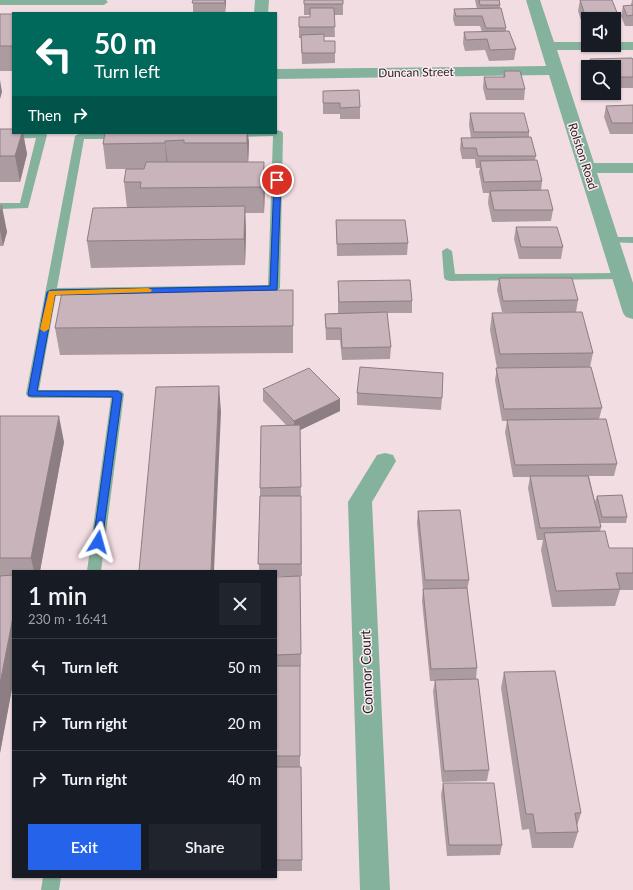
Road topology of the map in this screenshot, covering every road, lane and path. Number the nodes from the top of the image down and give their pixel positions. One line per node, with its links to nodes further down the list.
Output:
1 (262, 0): 6 (street)
2 (533, 0): 7 (street, Rolston Road)
3 (104, 1): 4 (lane); 5 (lane)
4 (0, 2)
5 (102, 12)
6 (261, 12)
7 (548, 46): 8 (street); 9 (street, Rolston Road)
8 (633, 46)
9 (556, 70): 10 (street, Duncan Street); 14 (street, Rolston Road)
10 (277, 74)
11 (277, 133): 21 (lane)
12 (135, 135): 21 (lane)
13 (0, 136): 16 (lane)
14 (587, 168): 15 (street); 17 (street, Rolston Road)
15 (633, 168)
16 (0, 206)
17 (610, 240): 18 (lane); 20 (street, Rolston Road)
18 (633, 240)
19 (447, 251): 20 (lane)
20 (621, 276): 22 (street, Rolston Road)
21 (51, 292): 24 (lane)
22 (633, 313)
23 (385, 461): 27 (street, Connor Court)
24 (94, 570)
25 (52, 878): 26 (lane)
26 (50, 890)
27 (375, 890)

